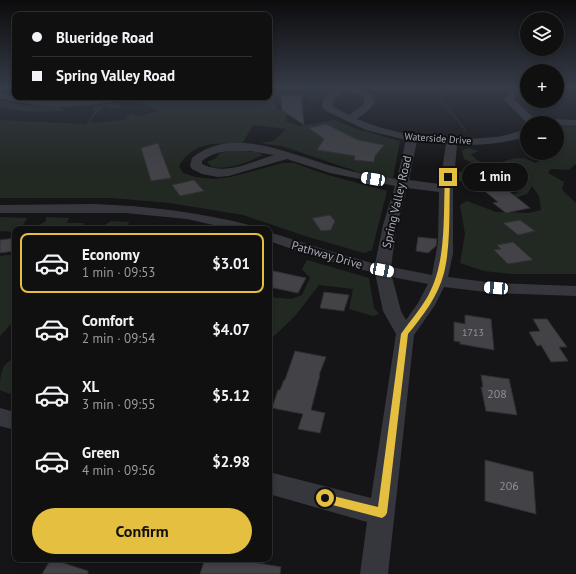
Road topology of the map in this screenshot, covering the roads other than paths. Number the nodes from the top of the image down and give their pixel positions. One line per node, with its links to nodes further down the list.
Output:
1 (339, 114): 3 (street, Waterside Drive)
2 (356, 114): 3 (street)
3 (351, 119): 7 (street, Waterside Drive)
4 (564, 123): 5 (street)
5 (576, 123)
6 (520, 135): 8 (street, Waterside Drive)
7 (412, 138): 8 (street, Waterside Drive); 10 (street, Spring Valley Road)
8 (452, 141): 11 (street)
9 (286, 156): 9 (street); 10 (street)
10 (402, 183): 11 (street); 15 (street, Spring Valley Road)
11 (446, 189): 16 (street)
12 (0, 209): 13 (street)
13 (239, 226)
14 (272, 237): 15 (street, Pathway Drive)
15 (382, 270): 16 (street, Pathway Drive); 18 (street, Spring Valley Road)
16 (438, 280): 17 (street, Pathway Drive); 18 (street)
17 (576, 291)
18 (405, 334): 22 (street)
19 (0, 417): 20 (street)
20 (12, 420)
21 (272, 484): 22 (street)
22 (382, 513): 23 (street)
23 (374, 574)

